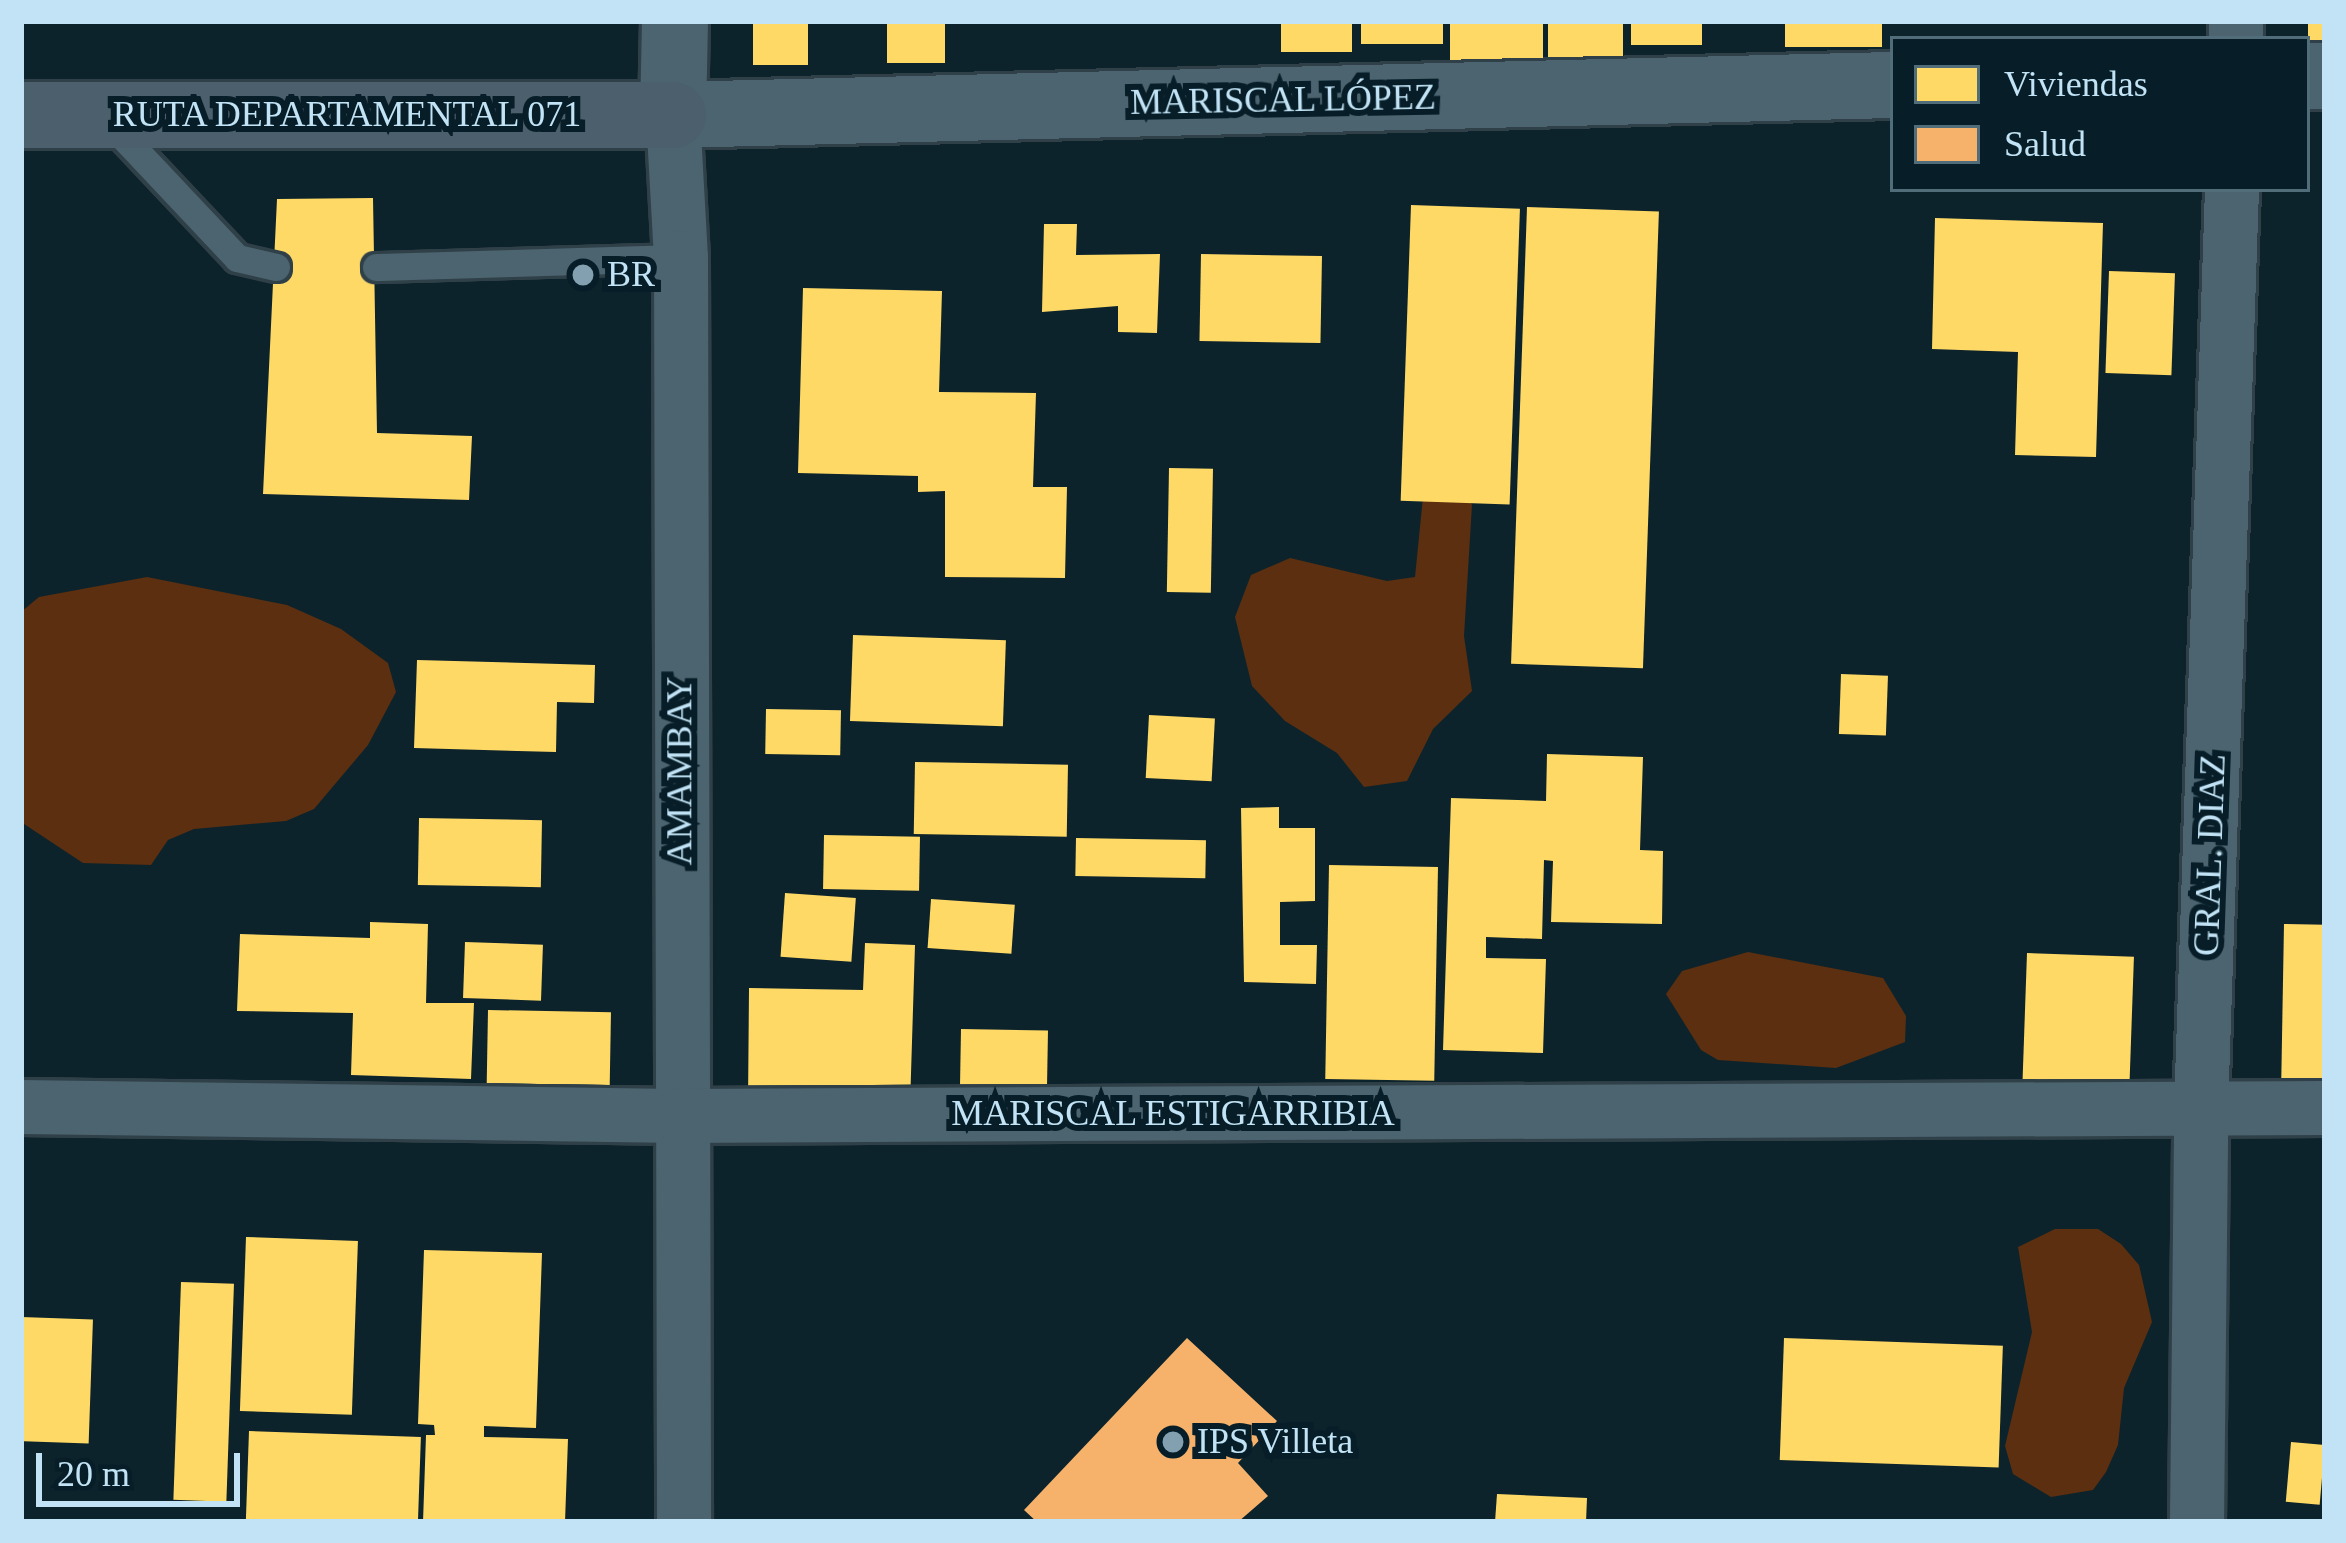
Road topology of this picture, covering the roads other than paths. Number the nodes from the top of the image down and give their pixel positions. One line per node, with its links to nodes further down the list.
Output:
1 (674, 21): 5 (main road, AMAMBAY)
2 (1890, 85): 5 (main road, MARISCAL LÓPEZ)
3 (21, 115): 4 (main road, RUTA DEPARTAMENTAL 071)
4 (103, 115): 5 (main road, RUTA DEPARTAMENTAL 071); 8 (lane)
5 (673, 115): 7 (street, AMAMBAY)
6 (2232, 192): 12 (street, GRAL. DIAZ)
7 (681, 258): 9 (lane); 13 (street, AMAMBAY)
8 (276, 267)
9 (376, 267)
10 (21, 1107): 13 (street, MARISCAL ESTIGARRIBIA)
11 (2325, 1108): 12 (street, MARISCAL ESTIGARRIBIA)
12 (2201, 1109): 13 (street, MARISCAL ESTIGARRIBIA); 15 (street, GRAL. DIAZ)
13 (679, 1116): 14 (street, AMAMBAY)
14 (684, 1522)
15 (2197, 1522)

